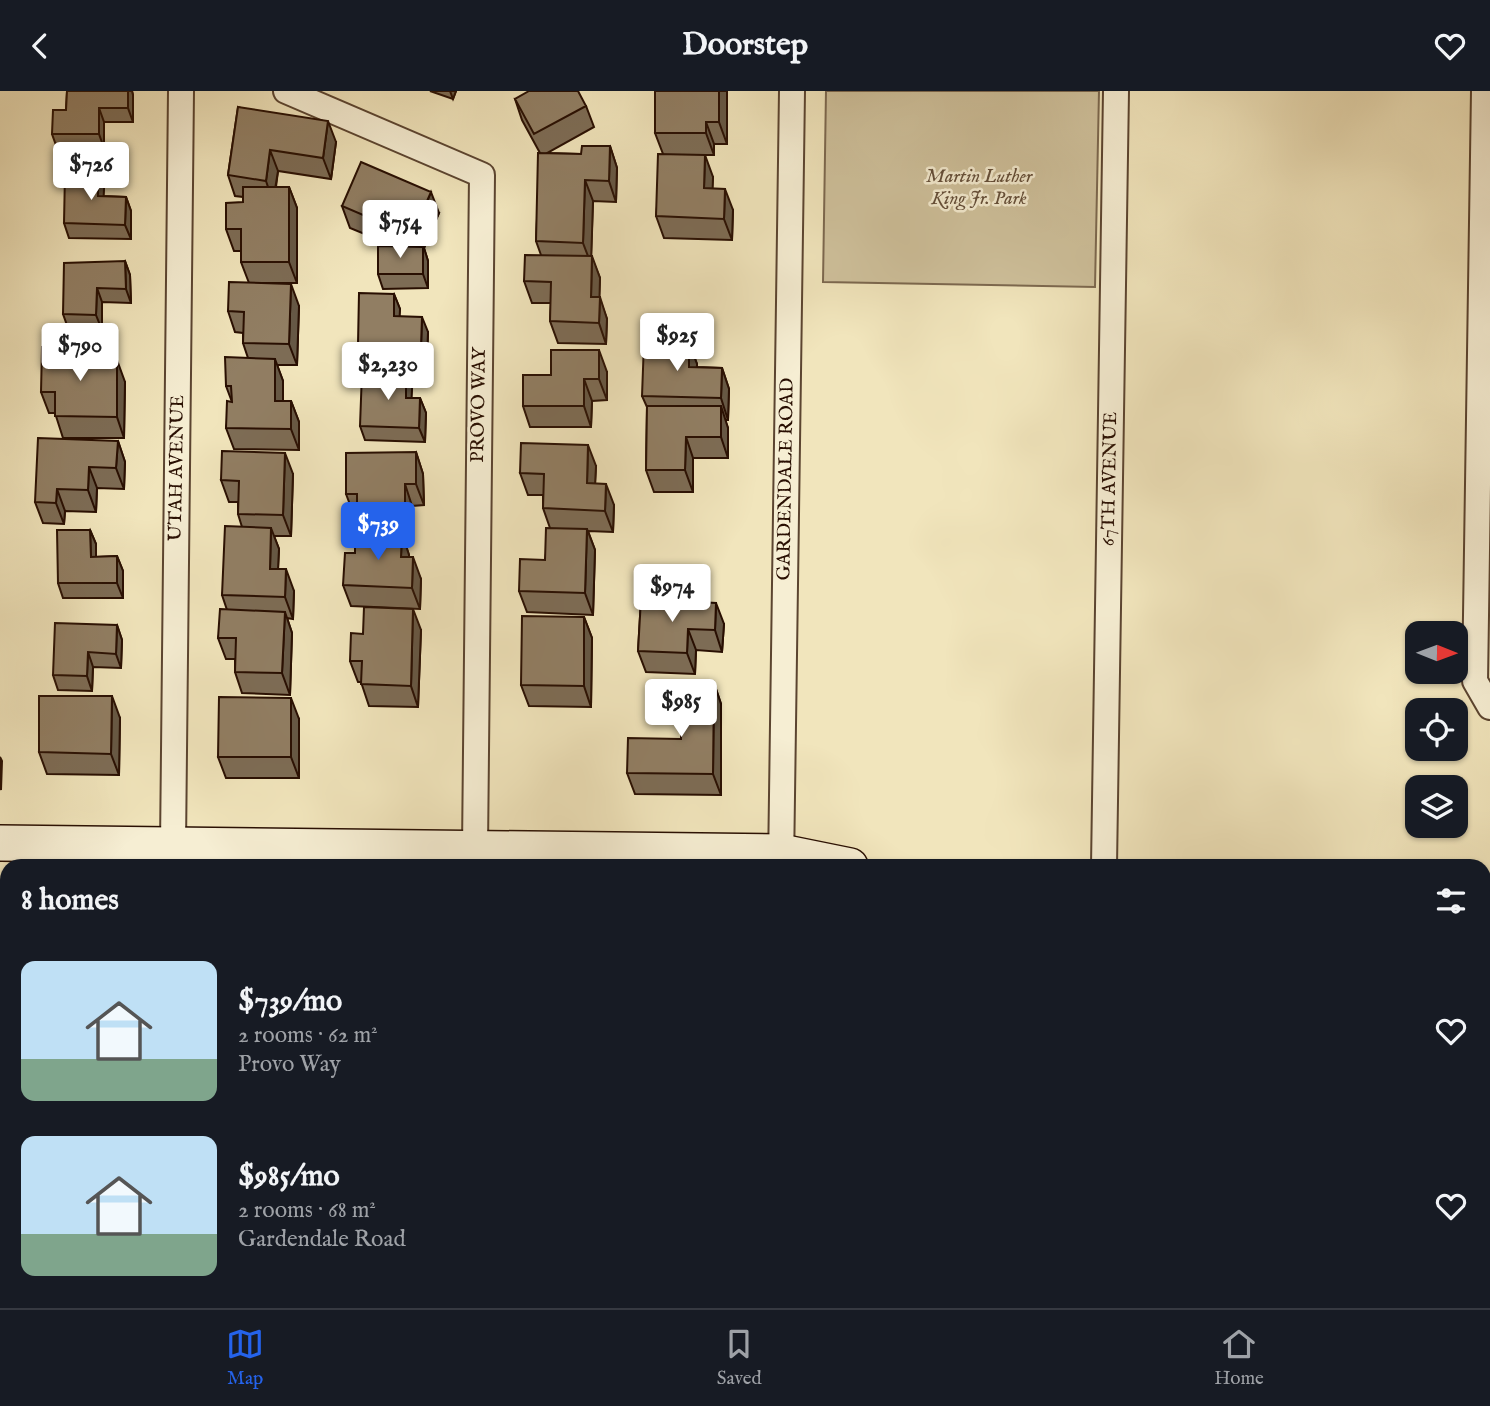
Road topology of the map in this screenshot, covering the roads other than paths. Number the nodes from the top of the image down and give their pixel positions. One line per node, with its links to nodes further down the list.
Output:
1 (181, 91): 8 (street, UTAH AVENUE)
2 (286, 91): 9 (street, PROVO WAY)
3 (792, 91): 10 (street, GARDENDALE ROAD)
4 (1116, 91): 11 (street, 67TH AVENUE)
5 (1484, 91): 6 (street)
6 (1490, 707)
7 (0, 843): 8 (street)
8 (173, 845): 9 (street)
9 (475, 848): 10 (street)
10 (781, 859)
11 (1104, 859)

